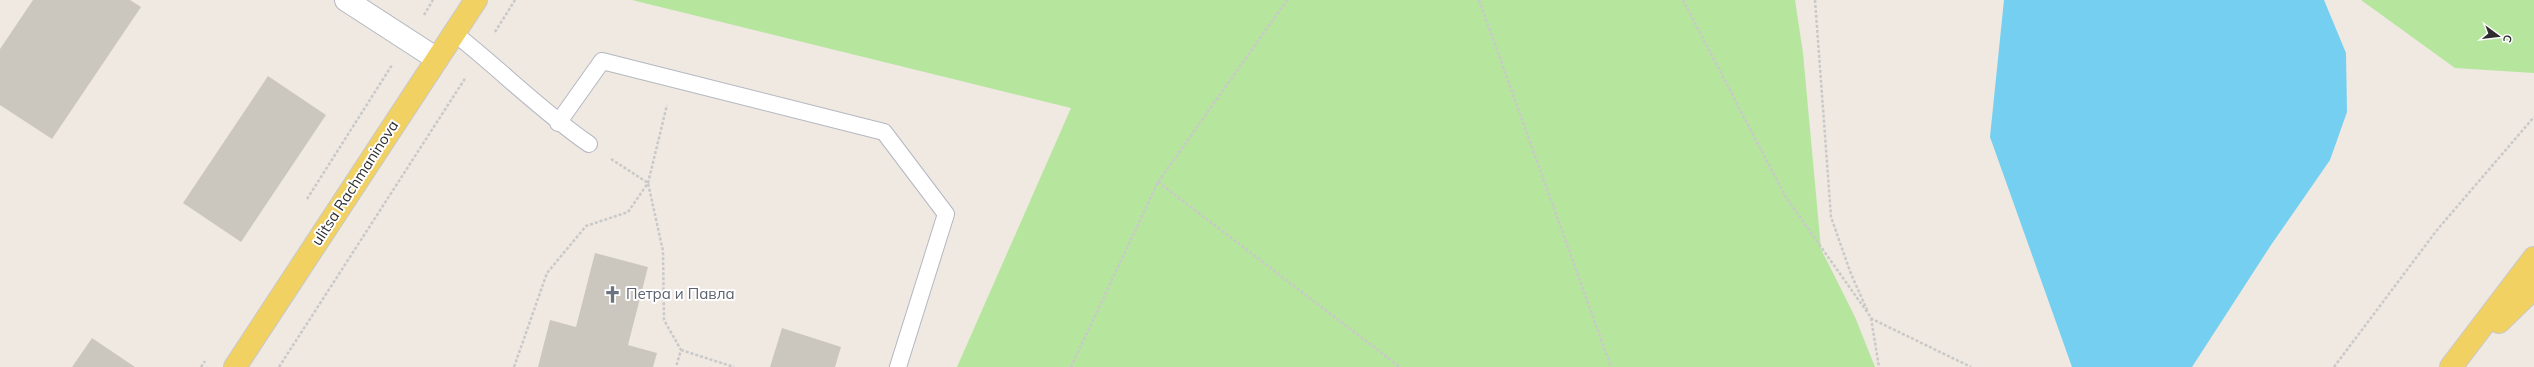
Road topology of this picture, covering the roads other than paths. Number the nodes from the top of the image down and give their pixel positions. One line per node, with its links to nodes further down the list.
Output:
1 (346, 0): 4 (street)
2 (476, 0): 3 (main road, ulitsa Rachmaninova)
3 (454, 33): 4 (main road, ulitsa Rachmaninova); 5 (lane)
4 (437, 59): 9 (main road, ulitsa Rachmaninova)
5 (558, 123): 6 (lane); 10 (lane)
6 (589, 144)
7 (2534, 258): 11 (main road)
8 (2534, 288): 11 (main road)
9 (235, 367)
10 (898, 367)
11 (2451, 367)

